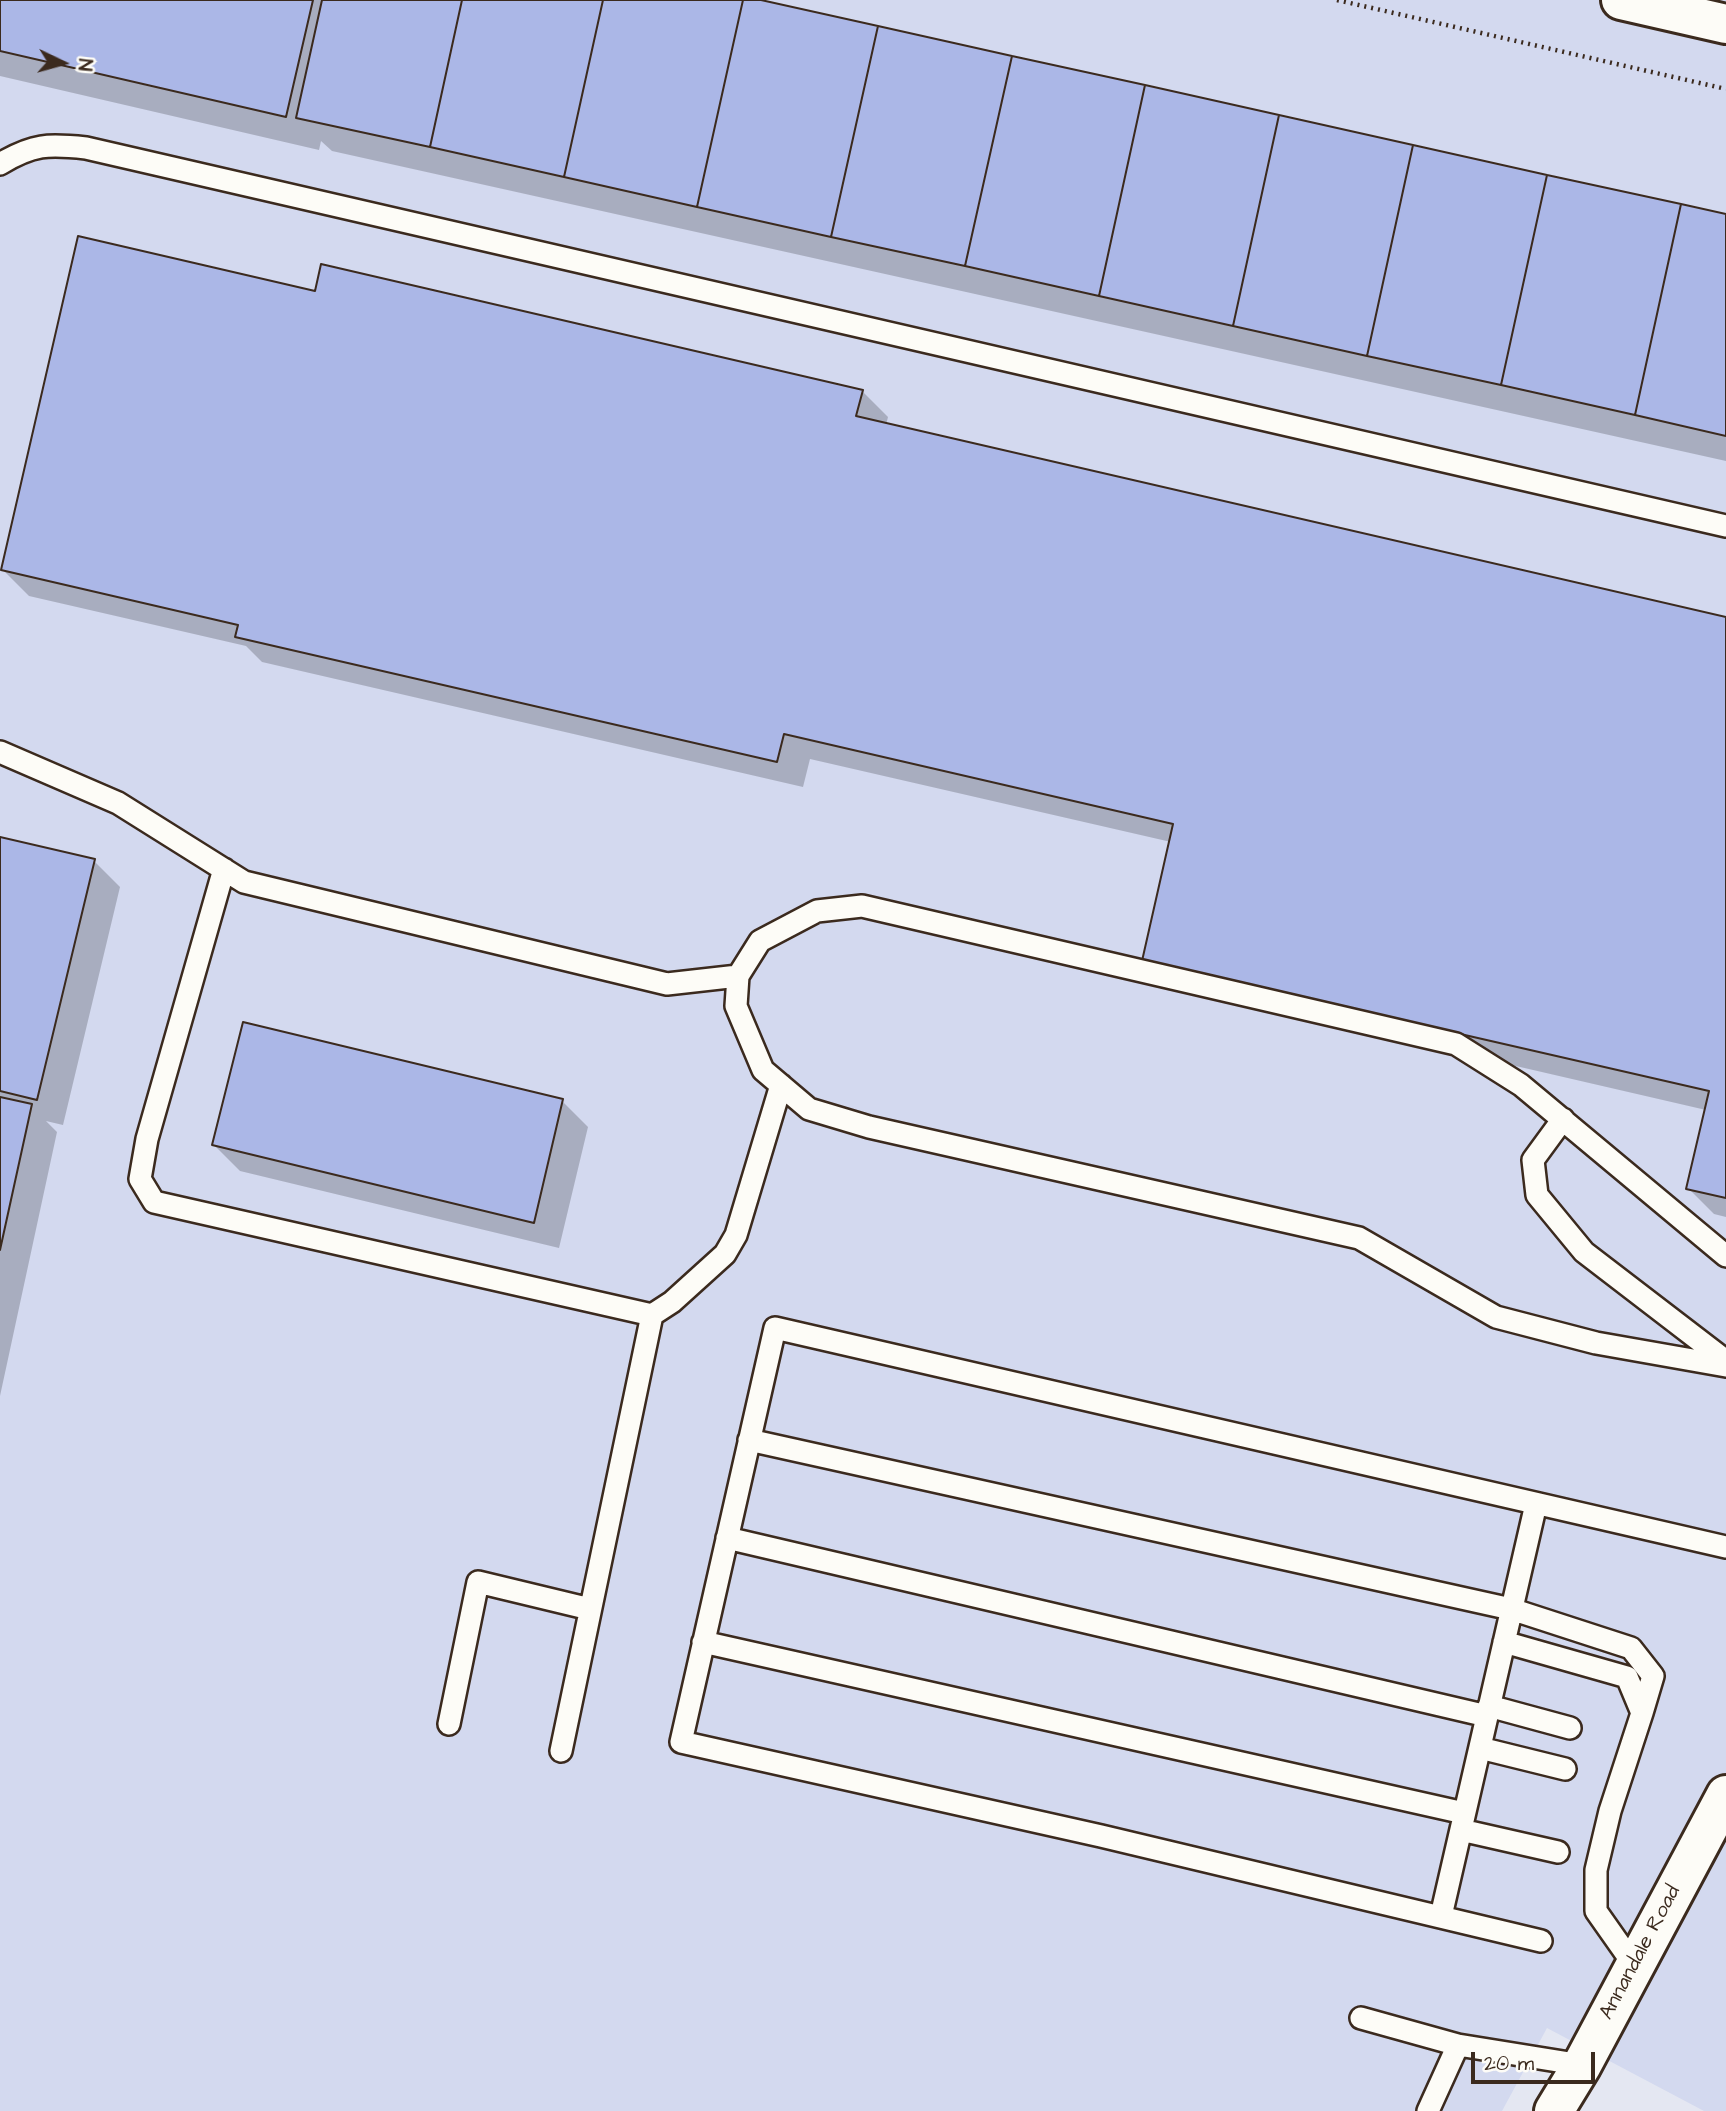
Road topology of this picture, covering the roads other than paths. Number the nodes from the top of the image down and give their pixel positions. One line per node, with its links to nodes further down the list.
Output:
1 (1621, 0): 2 (street)
2 (1726, 24)
3 (0, 164): 4 (lane)
4 (1726, 526)
5 (0, 752): 6 (lane)
6 (224, 869): 7 (lane); 11 (lane)
7 (738, 976): 8 (lane); 9 (lane)
8 (781, 1085): 11 (lane); 13 (lane)
9 (1563, 1119): 10 (lane); 12 (lane)
10 (1726, 1255)
11 (652, 1315): 18 (lane)
12 (1726, 1361)
13 (1726, 1366)
14 (750, 1440): 15 (lane); 16 (lane); 19 (lane)
15 (1536, 1504): 17 (lane); 19 (lane)
16 (727, 1538): 20 (lane); 22 (lane)
17 (1726, 1547)
18 (590, 1609): 24 (lane); 27 (lane)
19 (1511, 1609): 21 (lane); 23 (lane)
20 (703, 1642): 30 (lane); 32 (lane)
21 (1504, 1642): 22 (lane); 23 (lane)
22 (1488, 1711): 25 (lane); 26 (lane)
23 (1642, 1713): 34 (lane)
24 (449, 1724)
25 (1570, 1728)
26 (1480, 1748): 28 (lane); 30 (lane)
27 (561, 1751)
28 (1565, 1769)
29 (1726, 1795): 34 (street, Annandale Road)
30 (1462, 1822): 31 (lane); 32 (lane)
31 (1558, 1852)
32 (1441, 1916): 33 (lane)
33 (1541, 1941)
34 (1633, 1965): 37 (street, Annandale Road)
35 (1361, 2018): 36 (lane)
36 (1458, 2045): 37 (lane); 38 (lane)
37 (1582, 2065): 39 (street, Annandale Road)
38 (1428, 2111)
39 (1554, 2111)

